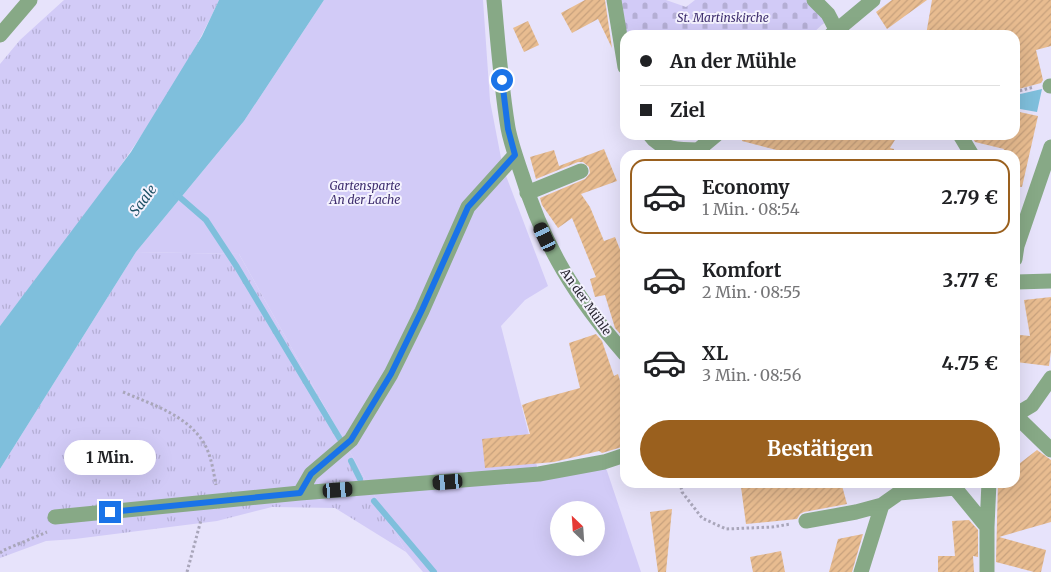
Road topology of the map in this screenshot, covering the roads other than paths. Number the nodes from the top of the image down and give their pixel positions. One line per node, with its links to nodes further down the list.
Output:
1 (30, 0): 8 (street)
2 (494, 0): 15 (street, An der Mühle)
3 (614, 0): 9 (street)
4 (814, 0): 6 (street)
5 (874, 0): 7 (street)
6 (834, 30)
7 (840, 30)
8 (0, 35)
9 (620, 37)
10 (653, 140): 13 (street)
11 (710, 140): 14 (street)
12 (1051, 146): 18 (street)
13 (674, 150)
14 (697, 150)
15 (515, 155): 17 (street, An der Mühle); 30 (street)
16 (581, 171): 17 (street)
17 (527, 193): 21 (street, An der Mühle)
18 (1020, 238)
19 (1051, 281): 20 (street)
20 (1020, 282)
21 (620, 348)
22 (1051, 378): 23 (street)
23 (1020, 413)
24 (1020, 421): 25 (street)
25 (1051, 450)
26 (620, 457): 30 (street)
27 (935, 488): 31 (street)
28 (959, 488): 34 (street)
29 (989, 488): 34 (street)
30 (300, 493): 32 (street)
31 (882, 505): 33 (street); 35 (street)
32 (55, 517)
33 (806, 521)
34 (987, 527): 36 (street)
35 (861, 572)
36 (987, 572)

